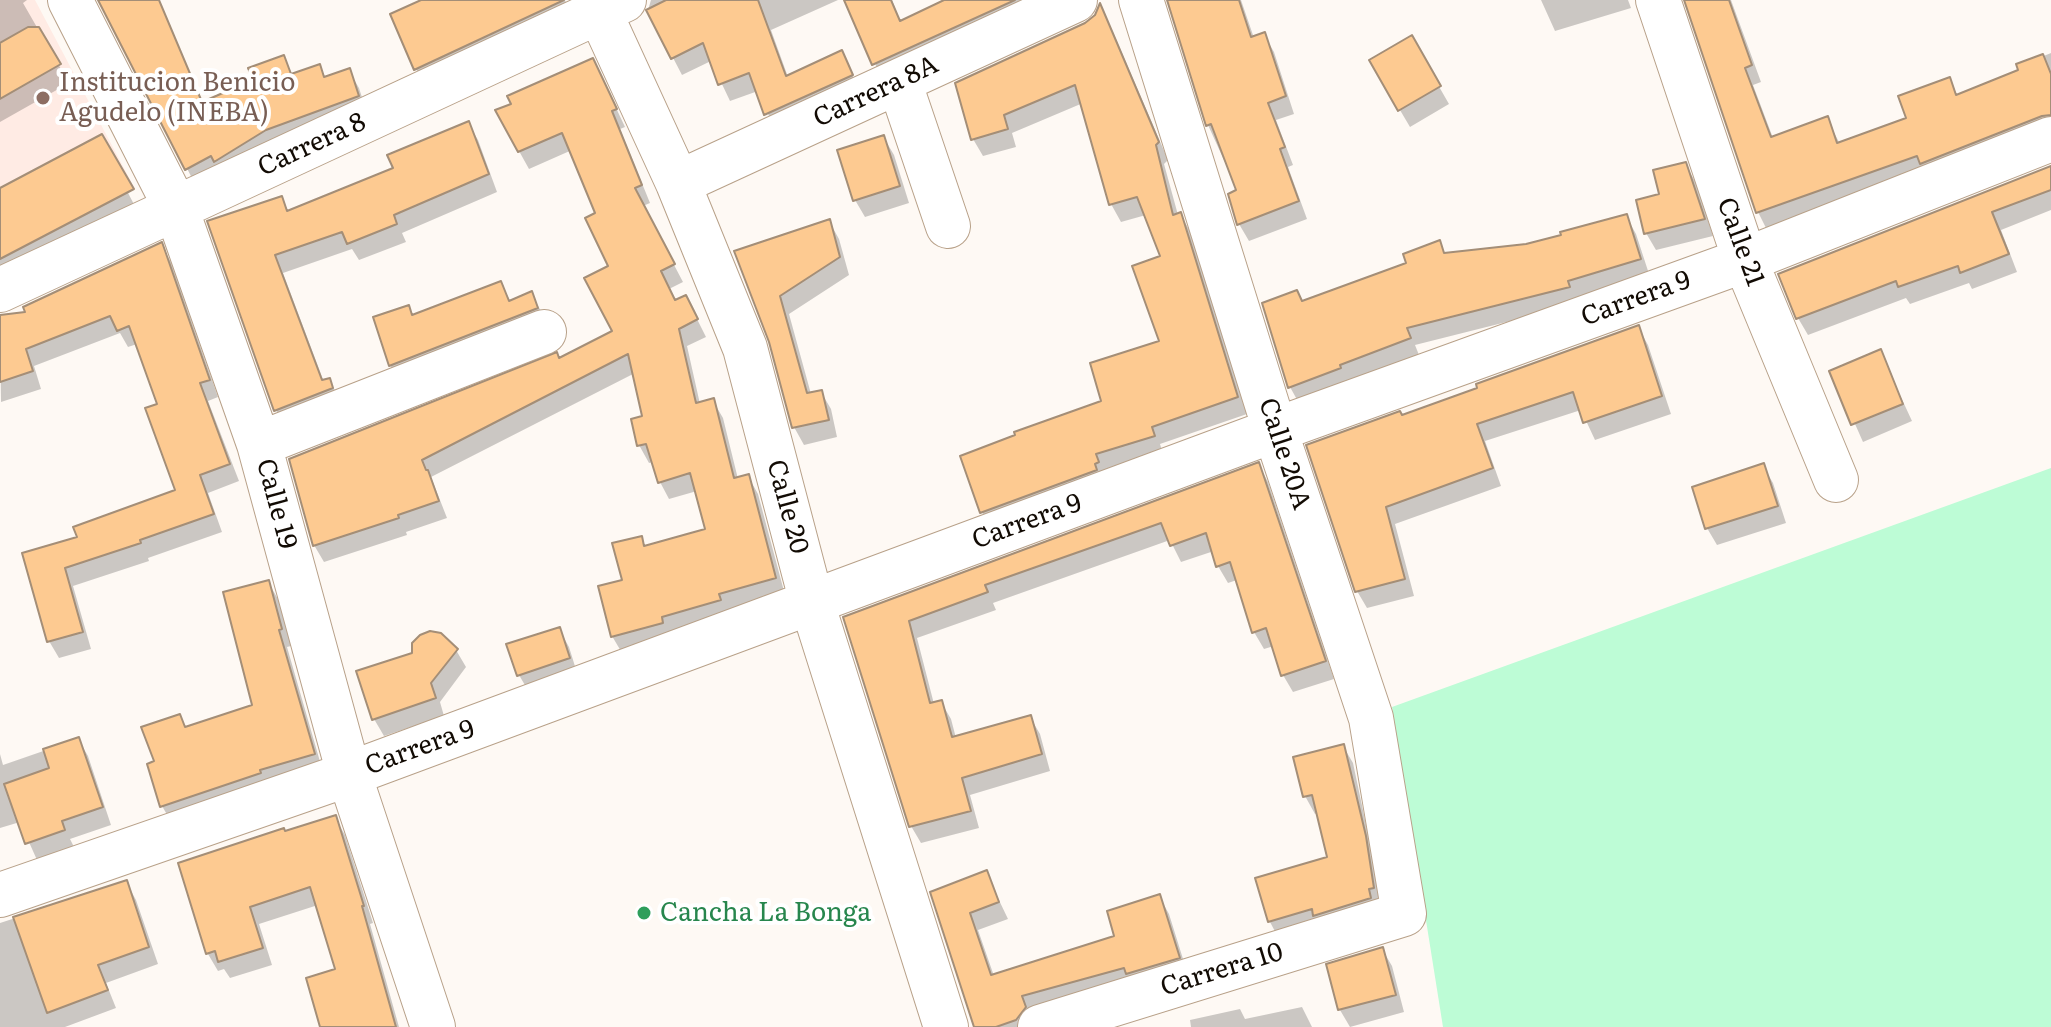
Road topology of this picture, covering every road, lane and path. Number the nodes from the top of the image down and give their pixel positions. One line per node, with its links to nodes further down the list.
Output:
1 (70, 0): 9 (street, Calle 19)
2 (1075, 0): 6 (street, Carrera 8A)
3 (1141, 0): 14 (street, Calle 20A)
4 (1658, 0): 11 (street, Calle 21)
5 (606, 4): 8 (street, Calle 20); 9 (street, Carrera 8)
6 (899, 81): 8 (street, Carrera 8A); 10 (street)
7 (2051, 139): 11 (street, Carrera 9)
8 (678, 183): 17 (street, Calle 20)
9 (176, 208): 12 (street, Carrera 8); 15 (street, Calle 19)
10 (948, 226)
11 (1745, 260): 14 (street, Carrera 9); 16 (street, Calle 21)
12 (0, 290)
13 (544, 332): 15 (street)
14 (1275, 430): 17 (street, Carrera 9); 20 (street, Calle 20A)
15 (259, 444): 18 (street, Calle 19)
16 (1836, 480)
17 (812, 603): 18 (street, Carrera 9); 22 (street, Calle 20)
18 (349, 774): 19 (street, Carrera 9); 21 (street, Calle 19)
19 (0, 895)
20 (1404, 914): 23 (street, Carrera 10)
21 (433, 1027)
22 (946, 1027)
23 (1040, 1027)

